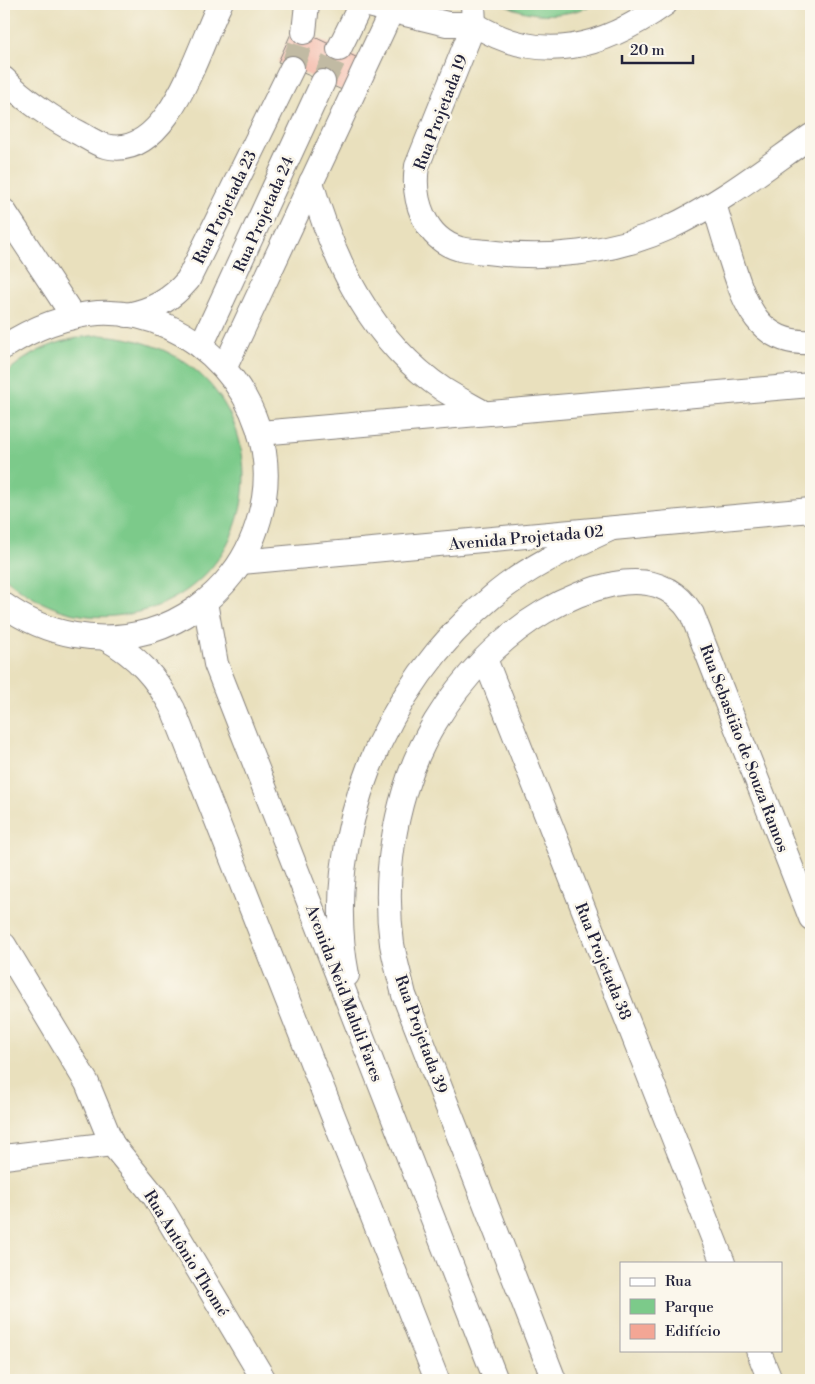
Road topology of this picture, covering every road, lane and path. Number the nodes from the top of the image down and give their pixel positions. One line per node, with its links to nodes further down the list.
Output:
1 (220, 4): 11 (street)
2 (307, 4): 8 (street)
3 (361, 4): 9 (street)
4 (365, 4): 6 (street)
5 (664, 4): 7 (street)
6 (391, 12): 7 (street); 14 (street)
7 (473, 14): 15 (street, Rua Projetada 19)
8 (304, 32)
9 (339, 49)
10 (292, 68): 17 (street, Rua Projetada 23)
11 (4, 79)
12 (323, 82): 20 (street, Rua Projetada 24)
13 (811, 136): 15 (street, Rua Projetada 19)
14 (311, 182): 22 (street); 24 (street)
15 (714, 204): 19 (street)
16 (4, 211): 18 (street)
17 (127, 315): 18 (street); 20 (street)
18 (73, 316): 21 (street)
19 (811, 342)
20 (201, 346): 22 (street)
21 (4, 347)
22 (224, 368): 25 (street)
23 (811, 385): 24 (street)
24 (484, 413): 25 (street)
25 (260, 433): 28 (street)
26 (811, 510): 27 (street, Avenida Projetada 02)
27 (610, 529): 28 (street, Avenida Projetada 02); 36 (street)
28 (241, 562): 30 (street)
29 (665, 587): 33 (street, Rua Projetada 39); 34 (street, Rua Sebastião de Souza Ramos)
30 (205, 602): 32 (street); 36 (street, Avenida Neid Maluli Fares)
31 (4, 606): 32 (street)
32 (105, 638): 42 (street)
33 (485, 659): 39 (street, Rua Projetada 38); 44 (street, Rua Projetada 39)
34 (811, 918)
35 (4, 945): 37 (street, Rua Antônio Thomé)
36 (356, 1023): 43 (street, Avenida Neid Maluli Fares)
37 (112, 1144): 38 (street); 41 (street, Rua Antônio Thomé)
38 (4, 1157)
39 (724, 1262)
40 (759, 1352): 45 (street)
41 (264, 1380)
42 (436, 1380)
43 (496, 1380)
44 (554, 1380)
45 (770, 1380)

